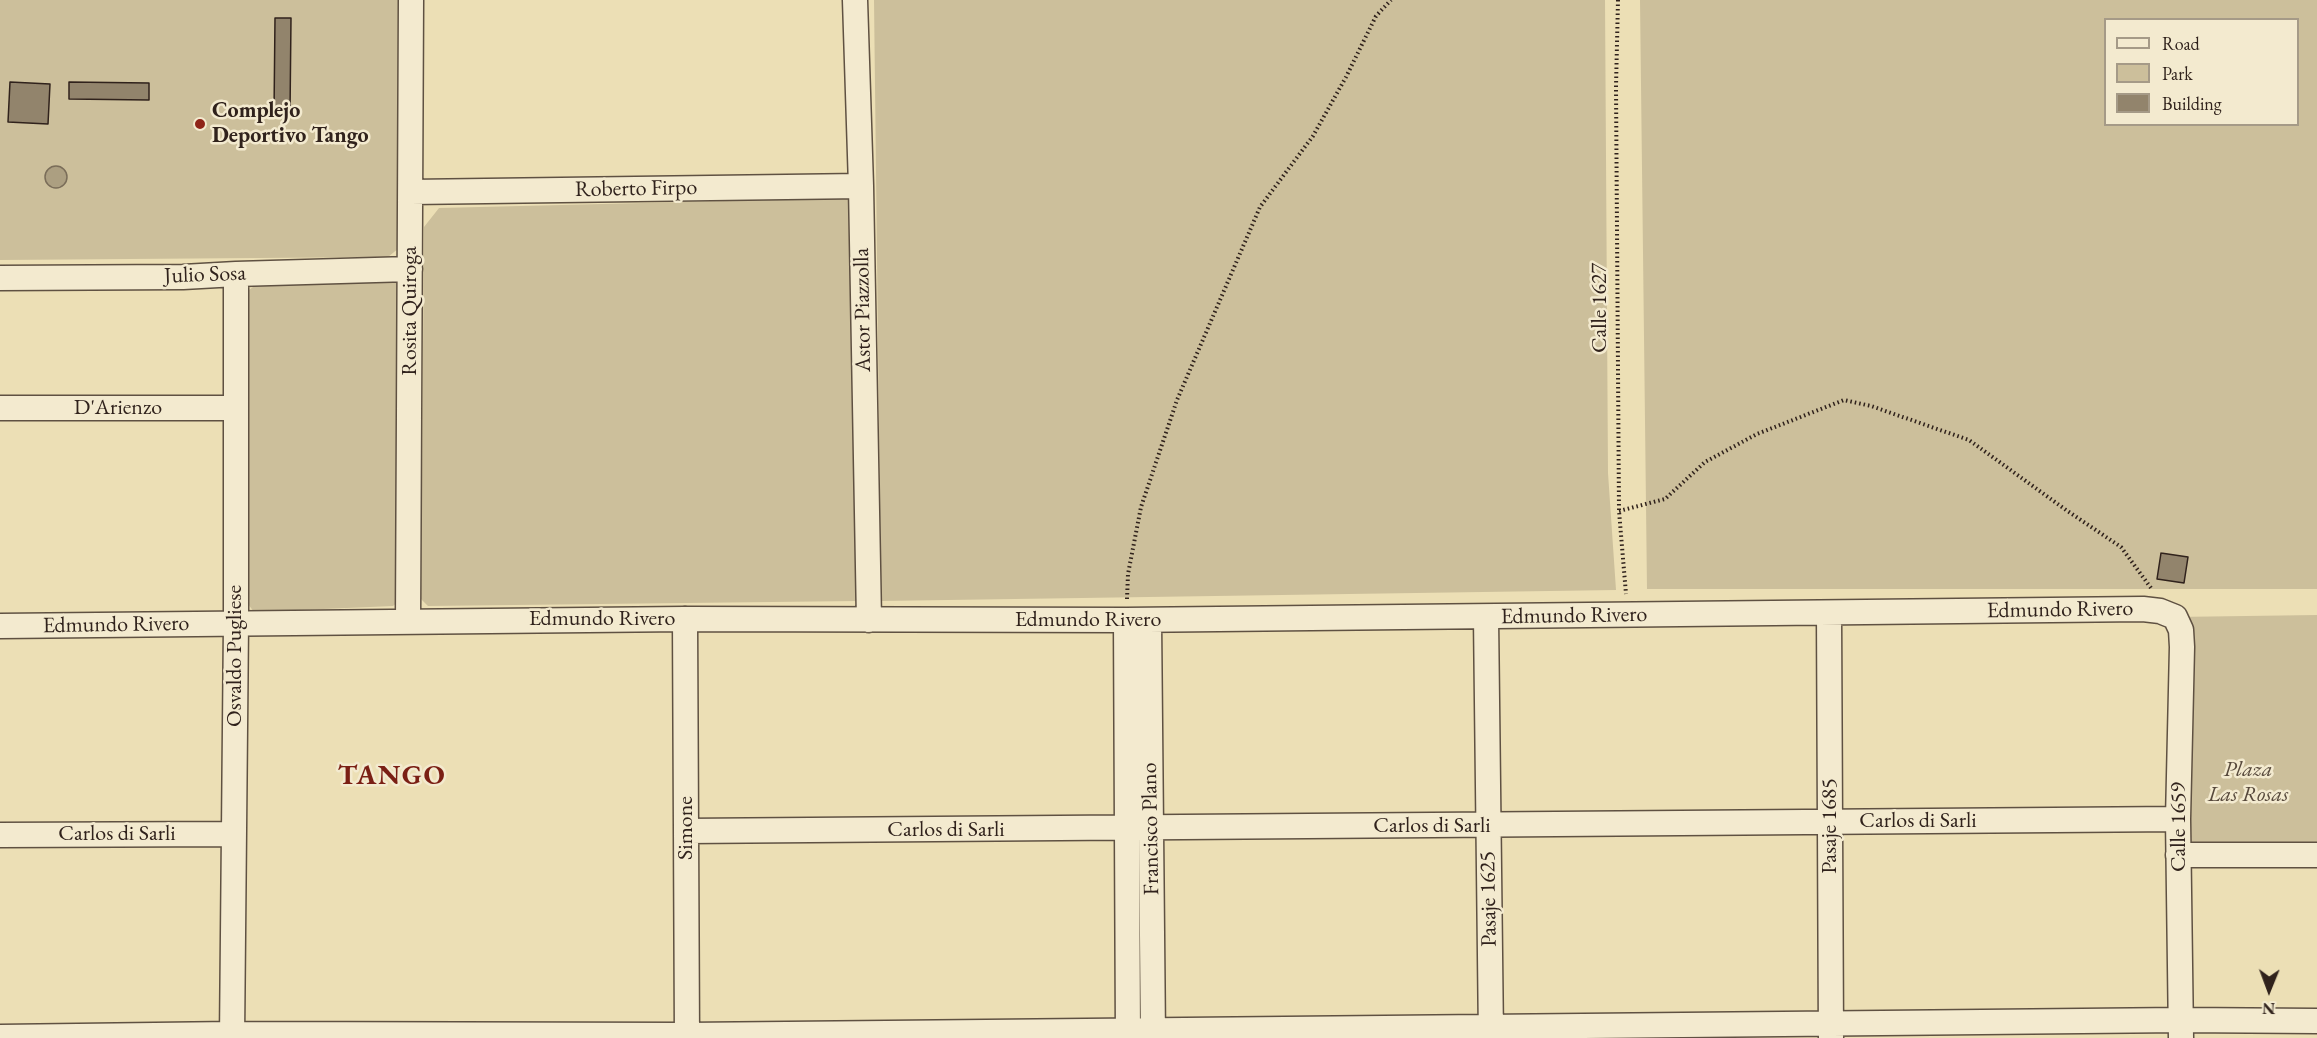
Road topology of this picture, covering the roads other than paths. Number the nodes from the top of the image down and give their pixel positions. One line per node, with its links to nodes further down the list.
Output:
1 (411, 0): 4 (street, Rosita Quiroga)
2 (855, 0): 3 (street, Astor Piazzolla)
3 (861, 186): 4 (street, Roberto Firpo); 14 (street, Astor Piazzolla)
4 (411, 192): 5 (street, Rosita Quiroga)
5 (410, 270): 6 (street, Julio Sosa); 16 (street, Rosita Quiroga)
6 (236, 274): 7 (street, Julio Sosa); 9 (street, Osvaldo Pugliese)
7 (0, 278)
8 (0, 408): 9 (street, D'Arienzo)
9 (236, 408): 17 (street, Osvaldo Pugliese)
10 (1829, 613): 11 (street, Edmundo Rivero); 12 (street, Edmundo Rivero); 20 (street, Pasaje 1685)
11 (2167, 614): 19 (street, Calle 1659)
12 (1486, 617): 15 (street, Edmundo Rivero); 21 (street, Pasaje 1625)
13 (685, 619): 14 (street, Edmundo Rivero); 16 (street, Edmundo Rivero); 24 (street, Simone)
14 (868, 620): 15 (street, Edmundo Rivero)
15 (1138, 620): 22 (street, Francisco Plano); 23 (street, Francisco Plano)
16 (408, 621): 17 (street, Edmundo Rivero)
17 (236, 623): 18 (street, Edmundo Rivero); 25 (street, Osvaldo Pugliese)
18 (0, 626)
19 (2178, 819): 20 (street, Carlos di Sarli); 27 (street, Calle 1659)
20 (1830, 822): 21 (street, Carlos di Sarli); 31 (street, Pasaje 1685)
21 (1488, 825): 23 (street, Carlos di Sarli); 32 (street, Pasaje 1625)
22 (1127, 828): 23 (street, Carlos di Sarli); 24 (street, Carlos di Sarli); 33 (street, Francisco Plano)
23 (1151, 828): 34 (street, Francisco Plano)
24 (686, 831): 36 (street, Simone)
25 (234, 834): 26 (street, Carlos di Sarli); 35 (street, Osvaldo Pugliese)
26 (0, 835)
27 (2178, 855): 28 (street); 30 (street, Calle 1659)
28 (2317, 855)
29 (2317, 1021): 30 (street)
30 (2181, 1029): 31 (street)
31 (1831, 1031): 32 (street)
32 (1491, 1033): 34 (street)
33 (1128, 1035): 34 (street); 36 (street)
34 (1153, 1035)
35 (232, 1036): 36 (street); 37 (street)
36 (687, 1036)
37 (0, 1038)

